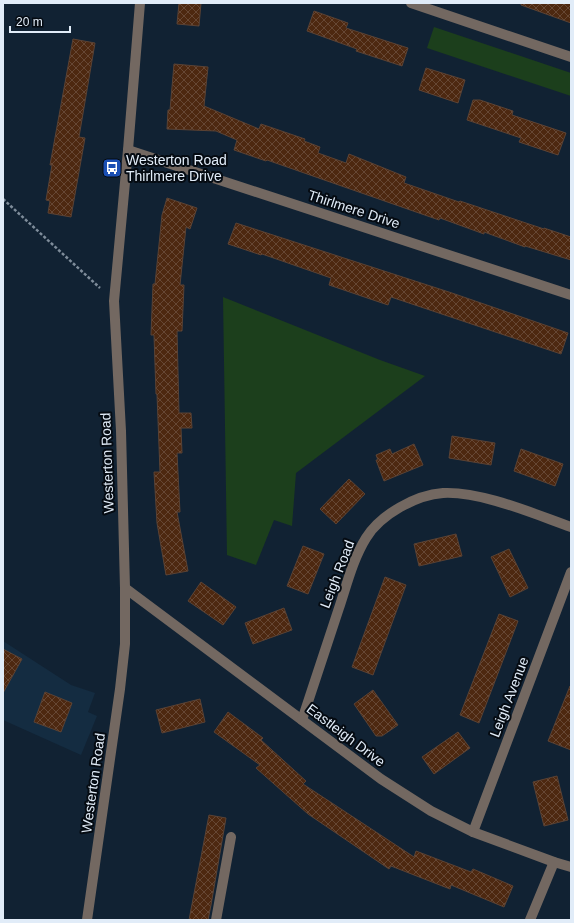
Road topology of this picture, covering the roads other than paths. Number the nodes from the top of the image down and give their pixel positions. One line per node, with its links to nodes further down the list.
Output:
1 (140, 3): 4 (street, Westerton Road)
2 (411, 3): 3 (street)
3 (571, 57)
4 (128, 150): 5 (street, Thirlmere Drive); 8 (street, Westerton Road)
5 (571, 294)
6 (571, 526): 9 (street, Leigh Road)
7 (571, 572): 10 (street, Leigh Avenue)
8 (126, 588): 9 (street, Eastleigh Drive); 14 (street, Westerton Road)
9 (302, 720): 10 (street, Eastleigh Drive)
10 (473, 832): 12 (street, Eastleigh Drive)
11 (231, 837): 15 (street)
12 (554, 862): 13 (street, Eastleigh Drive); 16 (street)
13 (571, 867)
14 (86, 920)
15 (216, 920)
16 (530, 920)

